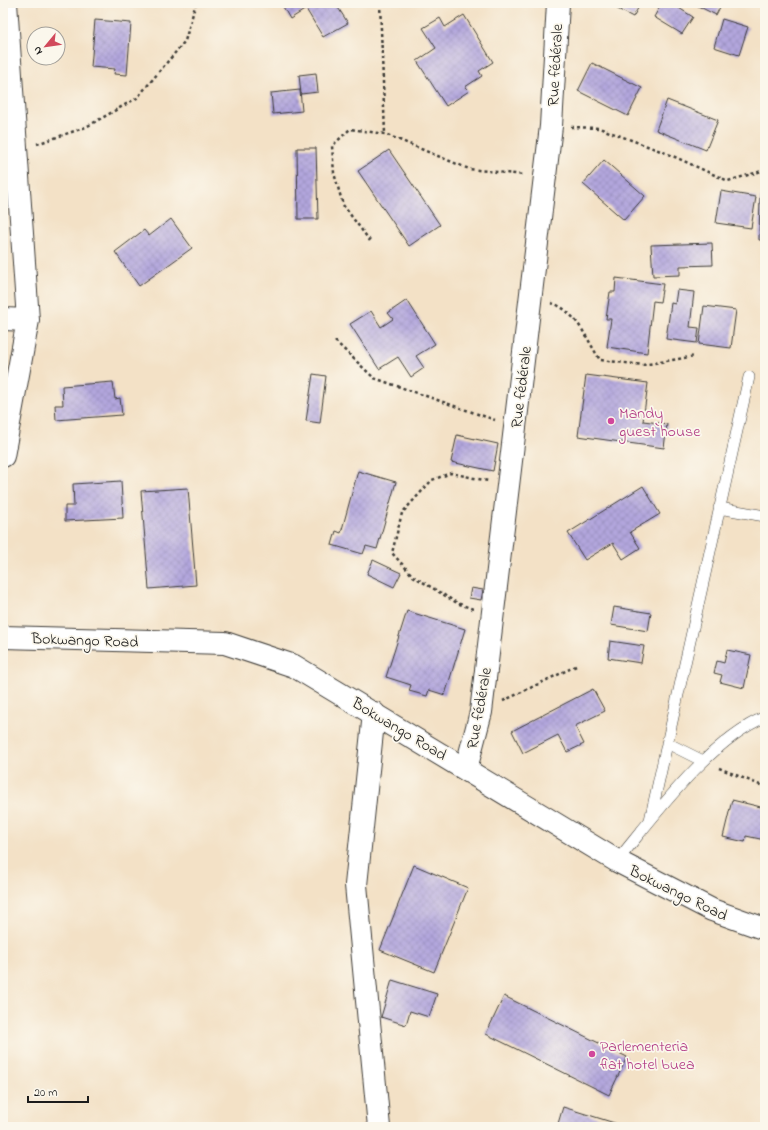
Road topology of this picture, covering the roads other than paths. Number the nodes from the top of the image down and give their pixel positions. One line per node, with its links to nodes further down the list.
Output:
1 (6, 3): 3 (street)
2 (558, 3): 15 (street, Rue fédérale)
3 (6, 56): 5 (street)
4 (3, 320): 5 (street)
5 (28, 320): 7 (street)
6 (748, 377): 8 (lane)
7 (3, 456)
8 (719, 508): 9 (lane); 13 (lane)
9 (765, 516)
10 (3, 637): 11 (street, Bokwango Road)
11 (374, 713): 15 (street, Bokwango Road); 19 (street)
12 (765, 716): 14 (lane)
13 (668, 743): 14 (lane); 16 (lane)
14 (703, 761): 16 (lane)
15 (466, 769): 17 (street, Bokwango Road)
16 (650, 820): 17 (lane)
17 (616, 861): 18 (street, Bokwango Road)
18 (765, 929)
19 (379, 1127)

